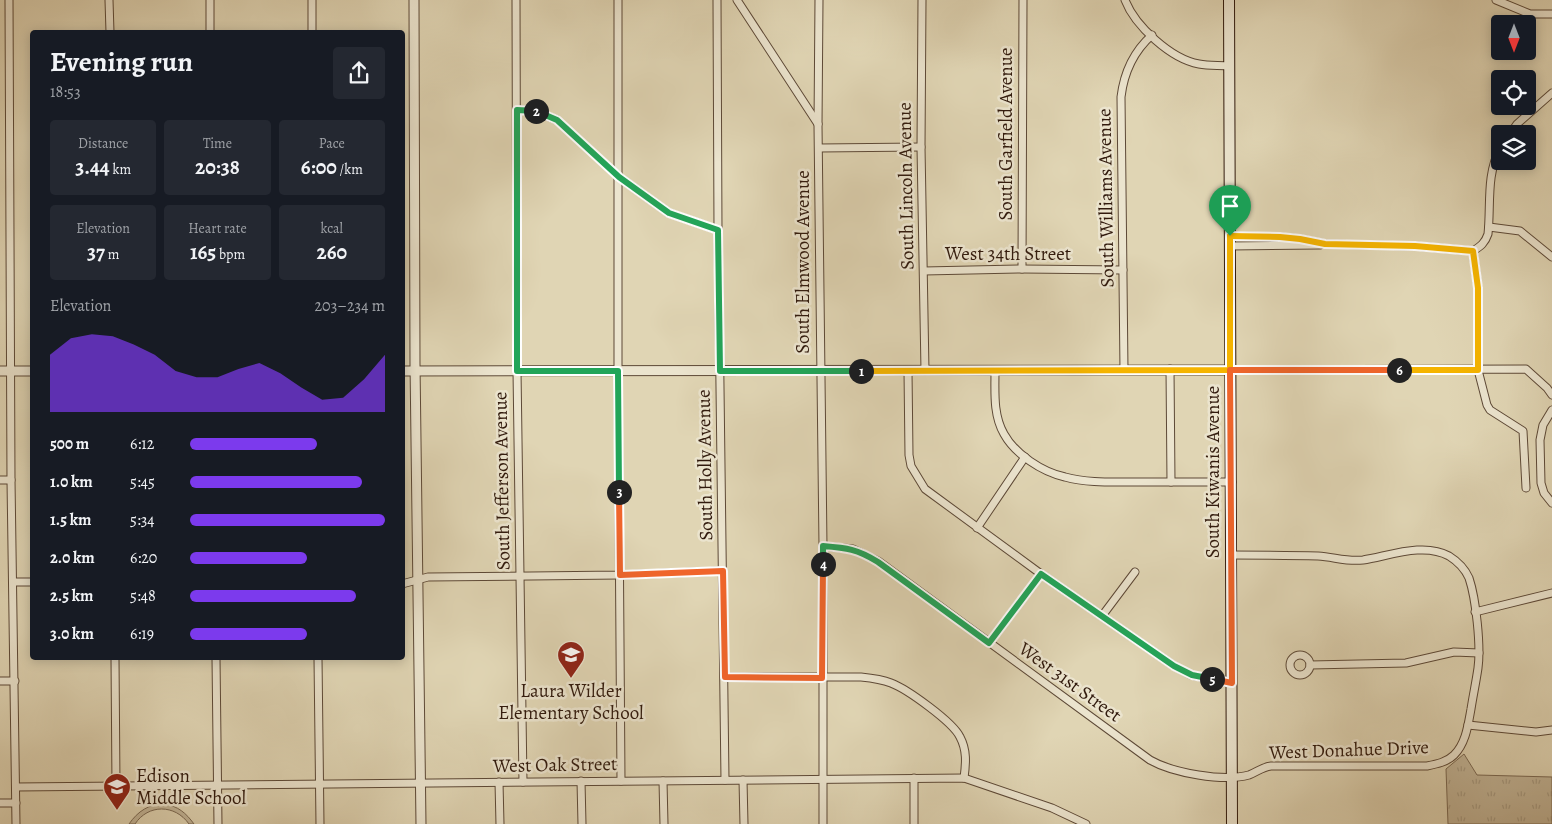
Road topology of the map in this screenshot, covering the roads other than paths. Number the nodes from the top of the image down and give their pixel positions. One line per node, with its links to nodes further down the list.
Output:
1 (9, 0): 45 (street)
2 (109, 0): 17 (street)
3 (210, 0): 18 (street)
4 (312, 0): 19 (street)
5 (414, 0): 48 (street)
6 (516, 0): 23 (street, South Jefferson Avenue)
7 (618, 0): 29 (street)
8 (717, 0): 31 (street, South Holly Avenue)
9 (737, 0): 24 (street)
10 (819, 0): 24 (street, South Elmwood Avenue)
11 (922, 0): 26 (street, South Lincoln Avenue)
12 (1023, 0): 35 (street, South Garfield Avenue)
13 (1125, 0): 20 (street)
14 (1229, 0): 21 (main road, South Kiwanis Avenue)
15 (1496, 0): 16 (street)
16 (1552, 14)
17 (110, 30)
18 (210, 30)
19 (312, 30)
20 (1152, 35): 21 (street); 36 (street, South Williams Avenue)
21 (1230, 66): 32 (main road, South Kiwanis Avenue)
22 (1552, 93): 25 (street)
23 (517, 110): 29 (street); 49 (street, South Jefferson Avenue)
24 (818, 125): 27 (street, South Elmwood Avenue)
25 (1517, 125)
26 (922, 146): 27 (street); 37 (street, South Lincoln Avenue)
27 (819, 148): 52 (street, South Elmwood Avenue)
28 (1493, 170): 30 (street)
29 (619, 177): 31 (street); 50 (street)
30 (1489, 227): 33 (street); 34 (street)
31 (718, 230): 51 (street, South Holly Avenue)
32 (1230, 241): 33 (street); 42 (main road, South Kiwanis Avenue)
33 (1473, 251): 43 (street)
34 (1552, 257)
35 (1022, 269): 36 (street, West 34th Street); 37 (street, West 34th Street)
36 (1123, 270): 41 (street, South Williams Avenue)
37 (924, 271): 53 (street, South Lincoln Avenue)
38 (1170, 369): 41 (street); 42 (street); 59 (street)
39 (908, 370): 52 (street); 53 (street); 63 (street)
40 (995, 370): 41 (street); 53 (street); 56 (street)
41 (1124, 370)
42 (1230, 370): 43 (street); 60 (main road, South Kiwanis Avenue)
43 (1478, 370): 54 (street); 61 (street)
44 (0, 371): 45 (street)
45 (11, 371): 46 (street); 58 (street)
46 (30, 371)
47 (405, 371): 48 (street)
48 (415, 371): 49 (street); 71 (street)
49 (517, 371): 50 (street); 70 (street, South Jefferson Avenue)
50 (618, 371): 51 (street); 69 (street)
51 (720, 371): 52 (street); 66 (street, South Holly Avenue)
52 (820, 371): 64 (street, South Elmwood Avenue)
53 (925, 371)
54 (1552, 396)
55 (1552, 410): 62 (street)
56 (1025, 457): 59 (street); 63 (street)
57 (0, 480): 58 (street)
58 (11, 480): 72 (street)
59 (1171, 482): 60 (street)
60 (1232, 482): 65 (main road, South Kiwanis Avenue)
61 (1526, 488)
62 (1552, 503)
63 (978, 528): 68 (street)
64 (823, 546): 78 (street, West 31st Street); 85 (street, South Elmwood Avenue)
65 (1231, 555): 76 (street, West Donahue Drive); 88 (main road, South Kiwanis Avenue)
66 (723, 571): 69 (street); 84 (street, South Holly Avenue)
67 (1135, 572): 77 (street)
68 (1041, 574): 77 (street); 78 (street)
69 (620, 575): 70 (street); 97 (street)
70 (520, 576): 71 (street); 100 (street, South Jefferson Avenue)
71 (418, 581): 74 (street); 102 (street)
72 (14, 582): 73 (street); 87 (street)
73 (30, 582)
74 (405, 583)
75 (1552, 593): 76 (street)
76 (1475, 612): 79 (street, West Donahue Drive)
77 (1102, 616): 88 (street)
78 (989, 643): 91 (street, West 31st Street)
79 (1479, 654): 83 (street); 89 (street, West Donahue Drive)
80 (115, 660): 105 (street)
81 (216, 660): 104 (street)
82 (318, 660): 103 (street)
83 (1310, 665)
84 (725, 677): 85 (street); 95 (street, South Holly Avenue)
85 (822, 678): 93 (street); 94 (street, South Elmwood Avenue)
86 (0, 681): 87 (street)
87 (15, 681): 106 (street)
88 (1232, 683): 91 (main road, South Kiwanis Avenue)
89 (1468, 725): 90 (street); 91 (street, West Donahue Drive)
90 (1552, 730)
91 (1232, 777): 120 (main road, South Kiwanis Avenue)
92 (914, 778): 93 (street, West Oak Street); 94 (street, West Oak Street); 118 (street)
93 (964, 778): 119 (street, West Oak Street)
94 (822, 779): 96 (street, West Oak Street); 117 (street, South Elmwood Avenue)
95 (725, 780): 96 (street, West Oak Street); 98 (street, West Oak Street)
96 (743, 780): 116 (street)
97 (621, 781): 98 (street, West Oak Street); 101 (street, West Oak Street)
98 (663, 781): 115 (street)
99 (499, 782): 100 (street, West Oak Street); 102 (street, West Oak Street); 113 (street)
100 (523, 782): 101 (street, West Oak Street)
101 (581, 782): 114 (street)
102 (420, 783): 103 (street, West Oak Street); 112 (street)
103 (320, 784): 104 (street, West Oak Street); 111 (street)
104 (218, 785): 105 (street, West Oak Street); 110 (street)
105 (116, 786): 106 (street, West Oak Street)
106 (16, 787): 108 (street)
107 (0, 803): 108 (street)
108 (16, 803): 109 (street)
109 (16, 824)
110 (218, 824)
111 (320, 824)
112 (421, 824)
113 (500, 824)
114 (582, 824)
115 (664, 824)
116 (744, 824)
117 (823, 824)
118 (914, 824)
119 (1086, 824)
120 (1232, 824)

